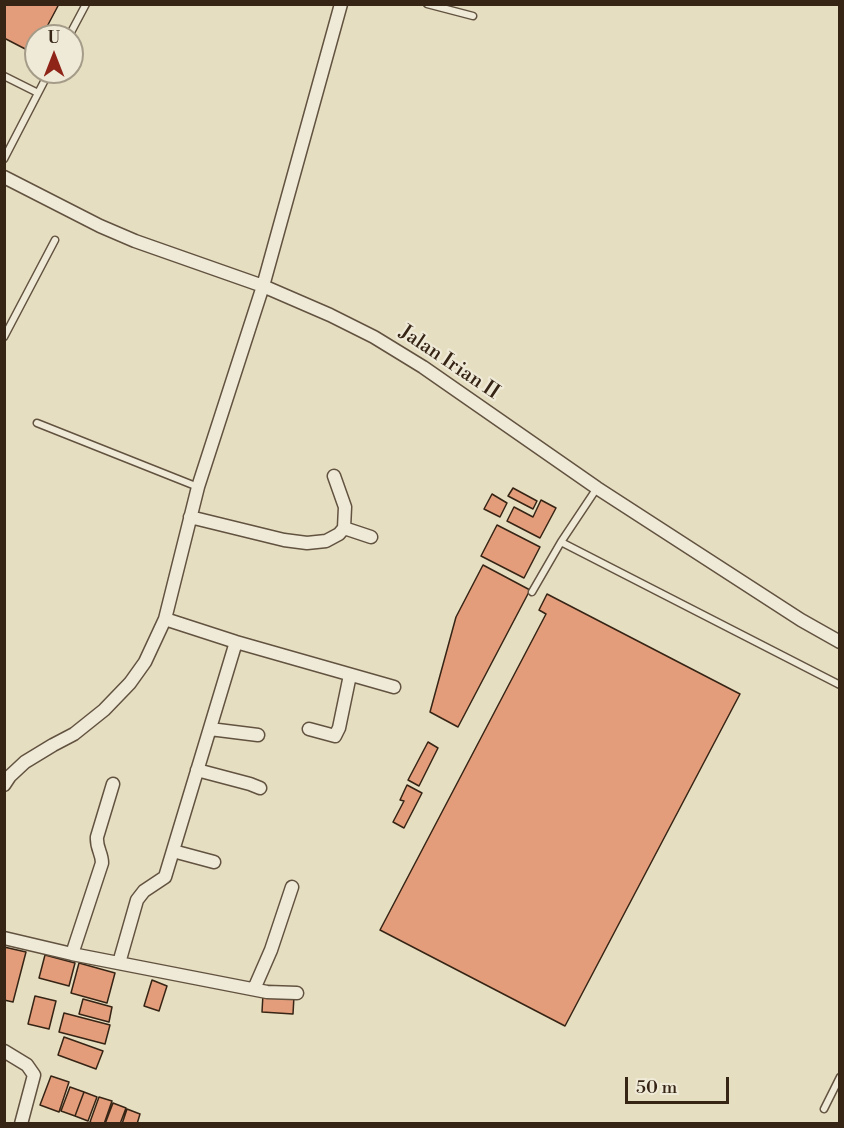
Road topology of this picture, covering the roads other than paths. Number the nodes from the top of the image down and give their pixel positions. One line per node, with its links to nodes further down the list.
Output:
1 (86, 4): 5 (lane)
2 (341, 4): 12 (street)
3 (427, 4): 4 (lane)
4 (473, 16)
5 (75, 24)
6 (4, 76): 8 (lane)
7 (43, 84): 8 (lane)
8 (38, 93): 9 (lane)
9 (4, 159)
10 (4, 177): 12 (street, Jalan Irian II)
11 (55, 240): 13 (lane)
12 (263, 286): 16 (street); 17 (street, Jalan Irian II)
13 (4, 337)
14 (37, 423): 16 (lane)
15 (334, 476): 19 (street)
16 (198, 487): 18 (street)
17 (597, 488): 21 (lane); 25 (street, Jalan Irian II)
18 (190, 517): 19 (street); 23 (street)
19 (344, 528): 20 (street)
20 (371, 537)
21 (561, 542): 22 (lane); 27 (lane)
22 (532, 592)
23 (165, 620): 24 (street); 34 (street)
24 (236, 642): 26 (street); 29 (street)
25 (840, 642)
26 (350, 675): 28 (street); 30 (street)
27 (840, 685)
28 (394, 687)
29 (210, 729): 31 (street); 32 (street)
30 (309, 729)
31 (258, 735)
32 (197, 770): 35 (street); 36 (street)
33 (113, 784): 40 (street)
34 (4, 785)
35 (260, 788)
36 (172, 851): 37 (street); 41 (street)
37 (214, 862)
38 (292, 887): 42 (street)
39 (4, 938): 40 (street)
40 (72, 954): 41 (street)
41 (119, 963): 42 (street)
42 (254, 989): 43 (street)
43 (297, 993)
44 (4, 1051): 47 (street)
45 (840, 1077): 46 (lane)
46 (824, 1109)
47 (21, 1124)

